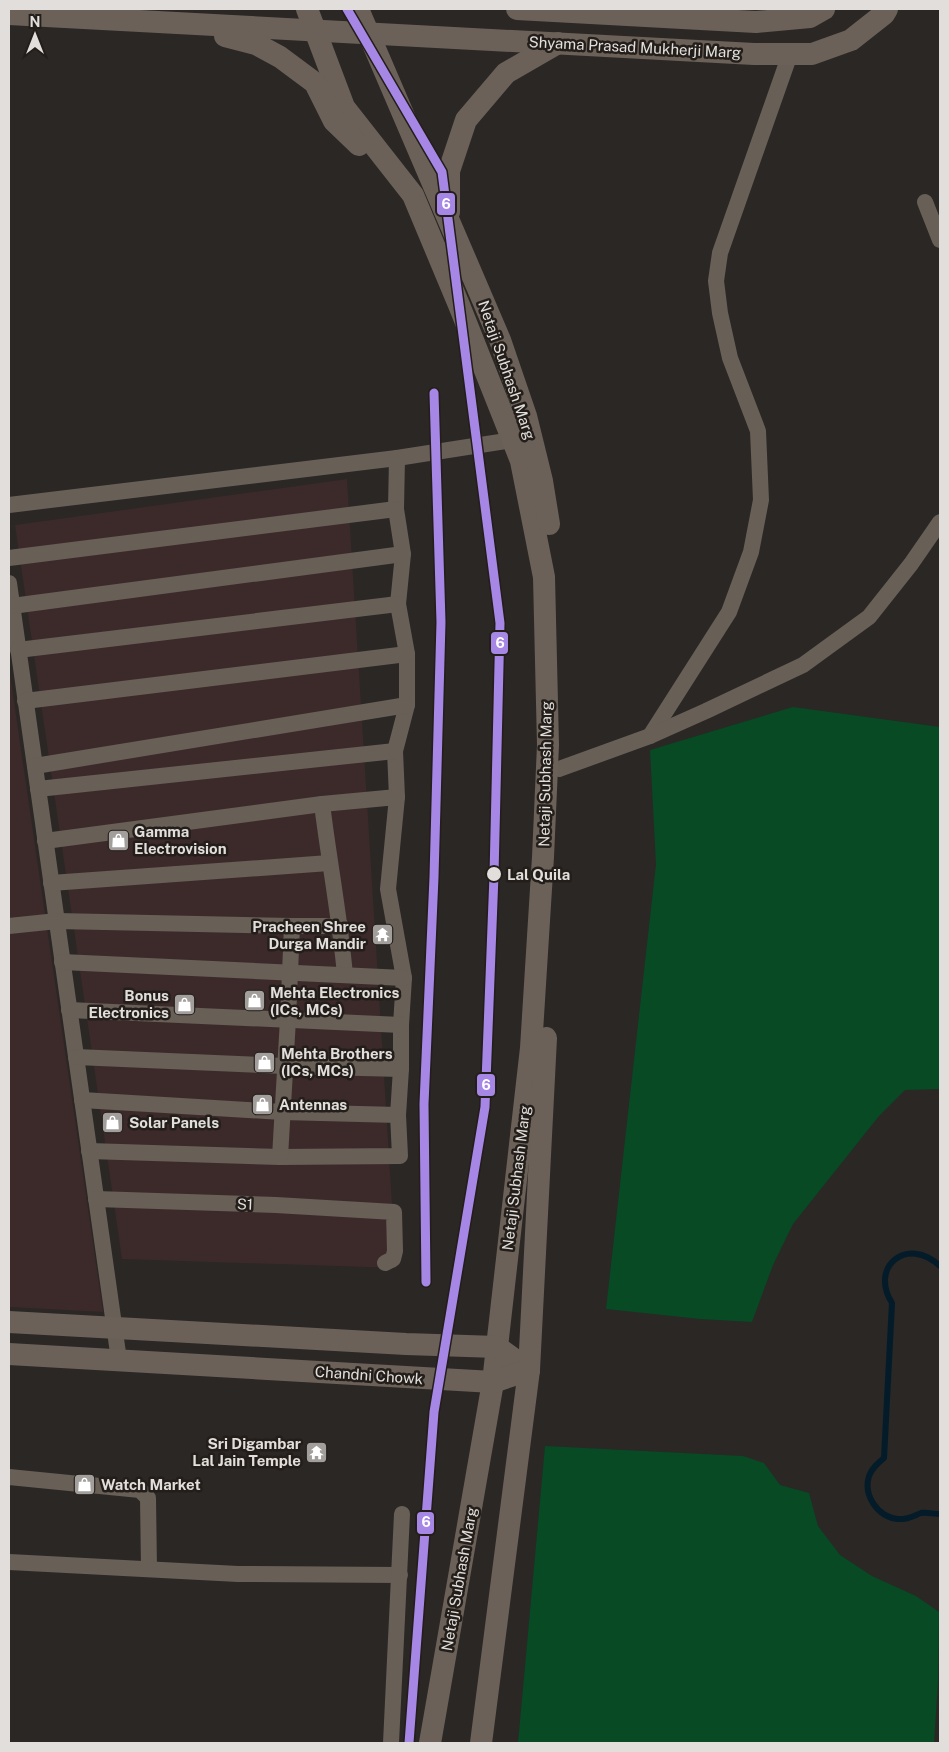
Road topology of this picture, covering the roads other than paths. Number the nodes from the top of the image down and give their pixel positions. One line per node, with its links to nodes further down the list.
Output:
1 (307, 9): 8 (main road, Netaji Subhash Marg)
2 (358, 9): 9 (main road, Netaji Subhash Marg)
3 (517, 9): 4 (main road)
4 (824, 9)
5 (887, 9): 11 (main road, Shyama Prasad Mukherji Marg)
6 (9, 14): 7 (main road)
7 (174, 24): 8 (main road); 12 (main road)
8 (315, 30): 9 (main road, Shyama Prasad Mukherji Marg); 12 (main road, Netaji Subhash Marg)
9 (368, 33): 10 (main road, Shyama Prasad Mukherji Marg); 14 (main road, Netaji Subhash Marg)
10 (558, 43): 11 (main road, Shyama Prasad Mukherji Marg); 14 (main road)
11 (790, 54): 30 (street)
12 (413, 195): 16 (main road, Netaji Subhash Marg)
13 (925, 202): 15 (street)
14 (449, 221): 33 (main road, Netaji Subhash Marg)
15 (940, 240)
16 (513, 440): 17 (street); 63 (main road, Netaji Subhash Marg)
17 (397, 458): 18 (street); 19 (street)
18 (9, 505)
19 (396, 510): 21 (street); 22 (street)
20 (940, 522): 30 (street)
21 (403, 554): 24 (street); 25 (street)
22 (9, 558)
23 (9, 583): 25 (street)
24 (398, 604): 26 (street); 27 (street)
25 (12, 606): 26 (street)
26 (18, 650): 28 (street)
27 (407, 654): 28 (street); 29 (street)
28 (25, 701): 32 (street)
29 (407, 705): 31 (street); 32 (street)
30 (650, 736): 33 (street)
31 (395, 751): 34 (street); 35 (street)
32 (35, 766): 34 (street)
33 (559, 769): 66 (main road, Netaji Subhash Marg)
34 (38, 789): 37 (street)
35 (397, 797): 36 (street); 47 (street)
36 (322, 804): 37 (street); 38 (street)
37 (46, 841): 39 (street)
38 (329, 863): 39 (street); 43 (street)
39 (51, 883): 40 (street)
40 (56, 921): 41 (street); 42 (street); 44 (street)
41 (9, 926)
42 (292, 926): 43 (street); 45 (street)
43 (340, 926): 46 (street)
44 (62, 962): 45 (street); 48 (street)
45 (290, 972): 46 (street); 49 (street)
46 (345, 975): 47 (street)
47 (404, 978): 50 (street)
48 (69, 1010): 49 (street); 51 (street)
49 (288, 1019): 50 (street); 52 (street)
50 (400, 1025): 53 (street)
51 (76, 1057): 52 (street); 54 (street)
52 (285, 1066): 53 (street); 55 (street)
53 (401, 1068): 56 (street)
54 (82, 1100): 55 (street); 57 (street)
55 (282, 1112): 56 (street); 58 (street)
56 (398, 1115): 58 (street)
57 (89, 1151): 58 (street); 59 (street)
58 (280, 1157)
59 (96, 1199): 60 (street, S1); 62 (street)
60 (385, 1263)
61 (9, 1322): 62 (main road)
62 (114, 1328): 63 (main road); 65 (street)
63 (497, 1347): 66 (main road); 67 (main road, Netaji Subhash Marg)
64 (9, 1354): 65 (main road, Chandni Chowk)
65 (119, 1360): 67 (main road, Chandni Chowk)
66 (529, 1370): 67 (main road, Chandni Chowk); 75 (main road, Netaji Subhash Marg)
67 (493, 1382): 74 (main road, Netaji Subhash Marg)
68 (9, 1477): 71 (street)
69 (402, 1514): 72 (street)
70 (9, 1562): 71 (street)
71 (150, 1570): 72 (street)
72 (400, 1575): 73 (street)
73 (391, 1743)
74 (430, 1743)
75 (481, 1743)

